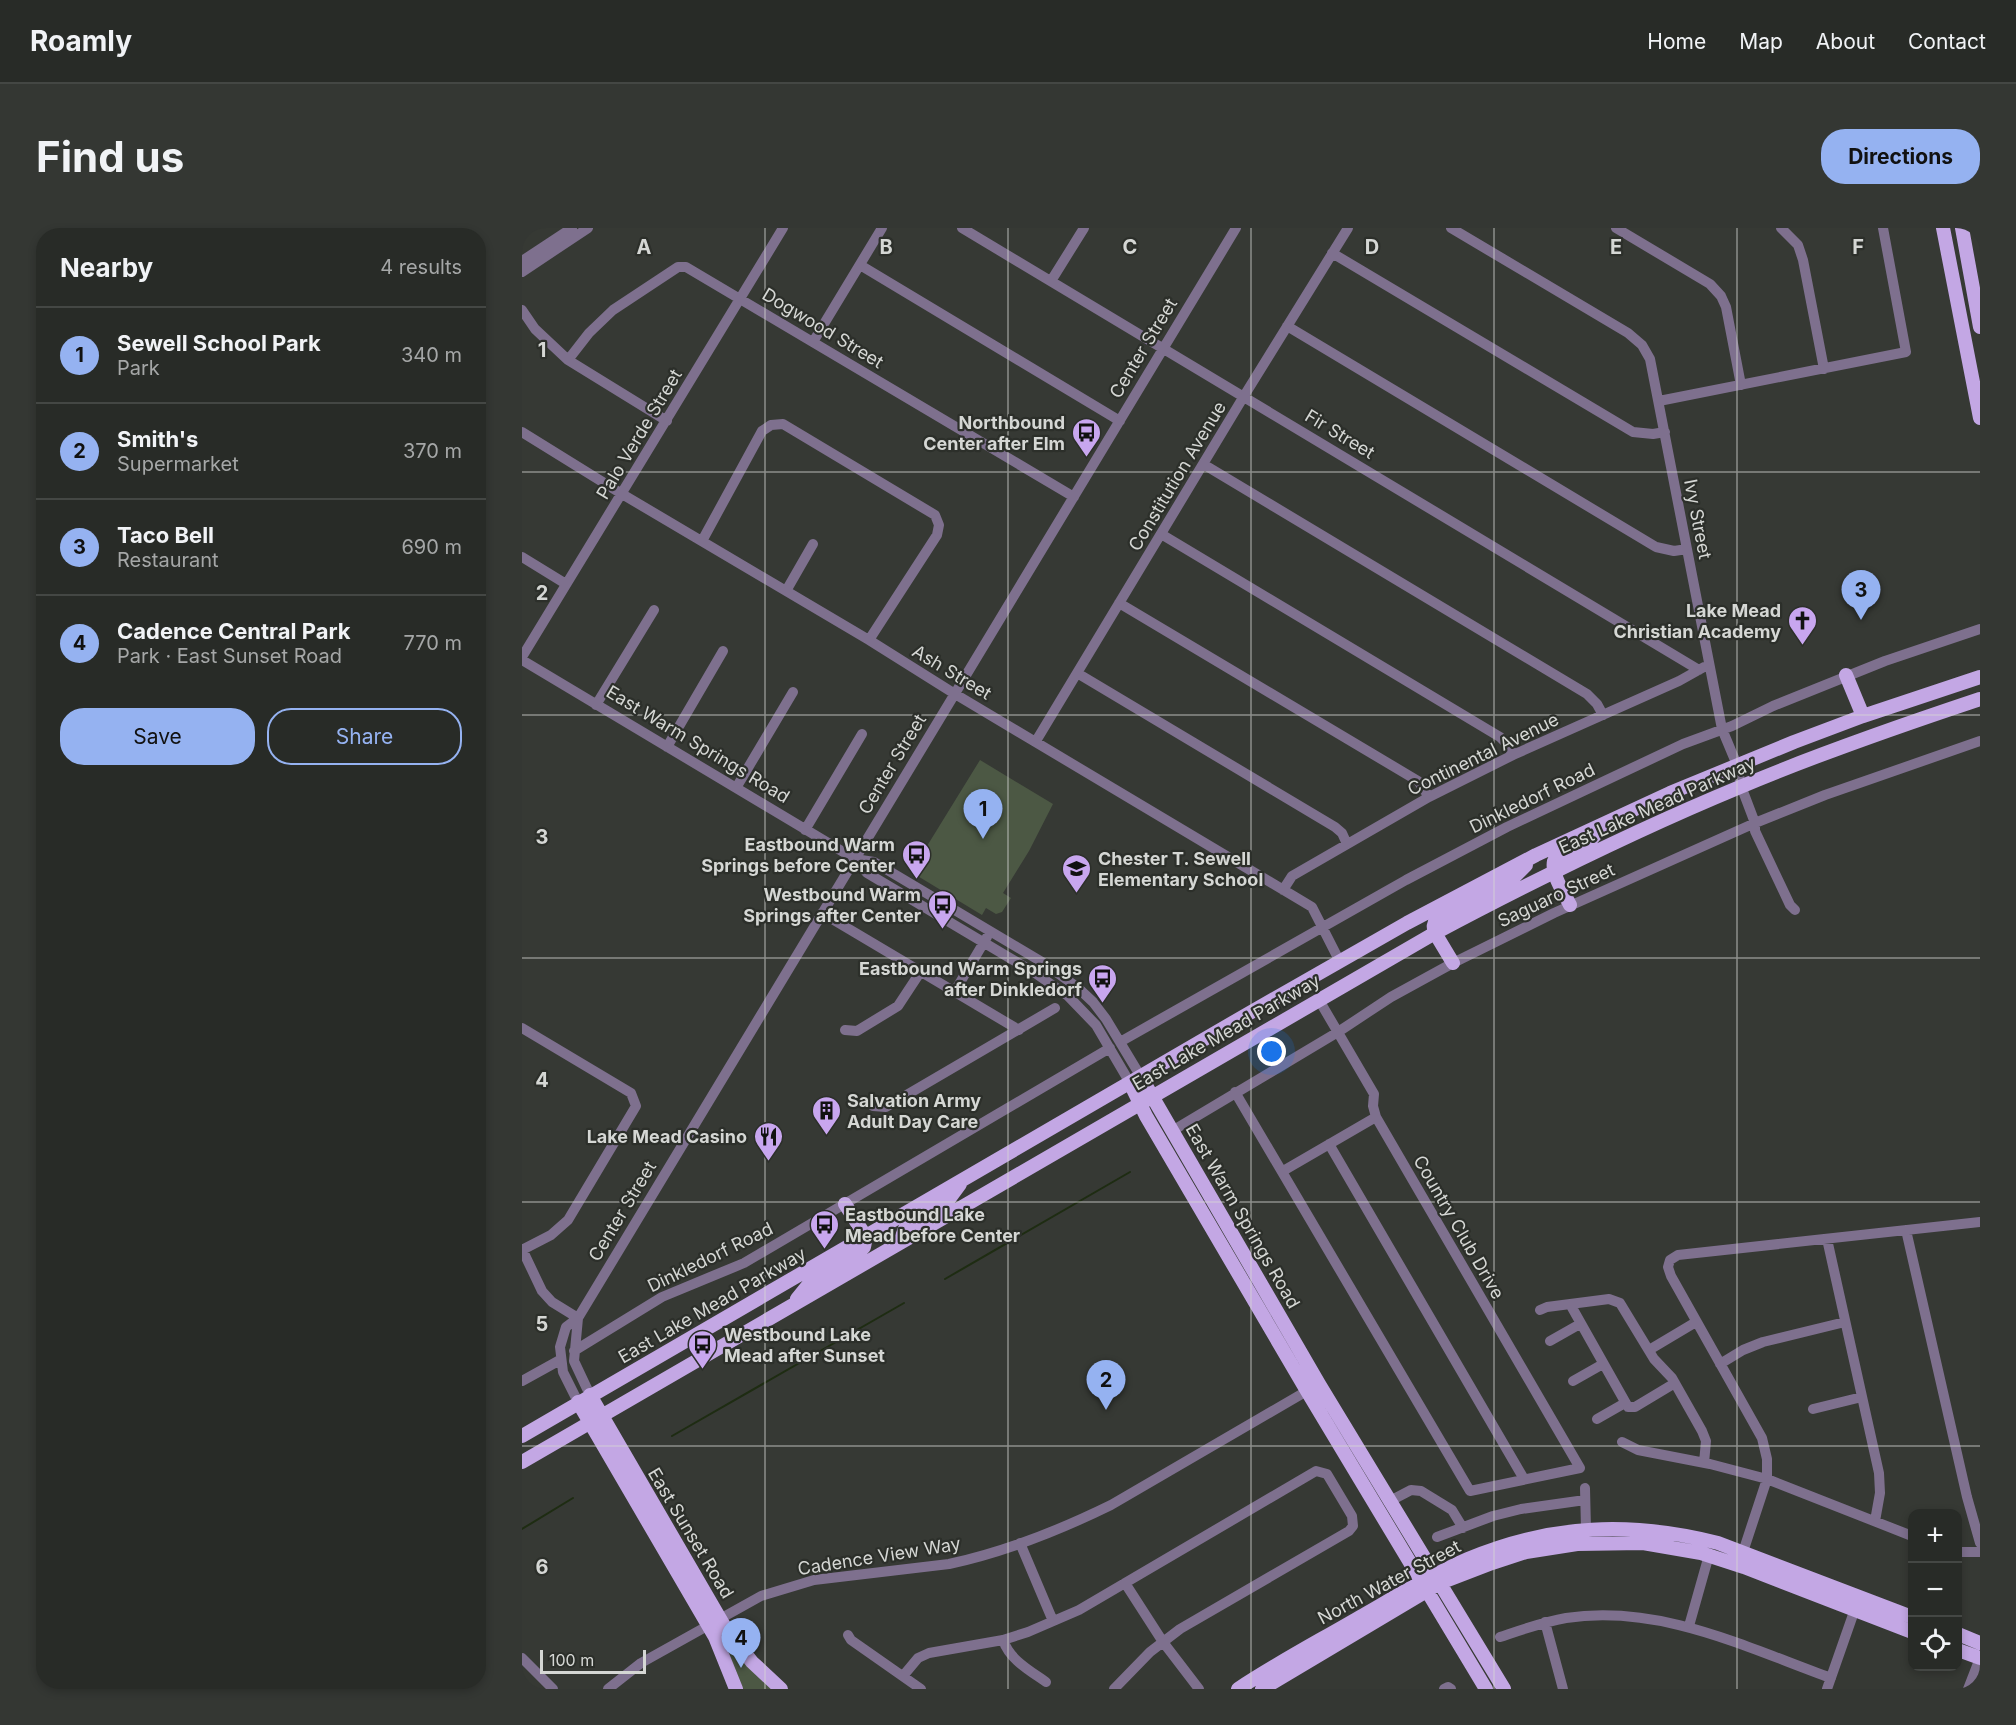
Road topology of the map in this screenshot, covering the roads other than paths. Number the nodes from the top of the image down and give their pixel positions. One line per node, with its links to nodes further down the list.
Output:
1 (572, 228): 16 (street)
2 (588, 228): 18 (street)
3 (783, 228): 20 (street, Palo Verde Street)
4 (882, 228): 17 (street)
5 (962, 228): 19 (street, Fir Street)
6 (1084, 228): 19 (street)
7 (1236, 228): 25 (street, Center Street)
8 (1348, 228): 15 (street, Constitution Avenue)
9 (1451, 228): 30 (street, Ivy Street)
10 (1616, 228): 28 (street)
11 (1781, 228): 27 (street)
12 (1883, 228): 27 (street)
13 (1943, 228): 31 (main road)
14 (1962, 228): 23 (main road)
15 (1332, 253): 22 (street, Constitution Avenue); 35 (street)
16 (522, 261)
17 (860, 265): 24 (street); 33 (street)
18 (522, 272)
19 (1051, 281): 25 (street, Fir Street)
20 (740, 298): 24 (street, Dogwood Street); 26 (street, Dogwood Street); 32 (street, Palo Verde Street)
21 (522, 310): 26 (street)
22 (1287, 326): 29 (street, Constitution Avenue); 42 (street)
23 (1980, 327)
24 (813, 342): 38 (street, Dogwood Street)
25 (1163, 348): 29 (street, Fir Street); 33 (street, Center Street)
26 (568, 360): 32 (street)
27 (1824, 369): 28 (street)
28 (1742, 385): 30 (street)
29 (1244, 396): 36 (street, Constitution Avenue); 52 (street, Fir Street)
30 (1659, 401): 35 (street, Ivy Street)
31 (1980, 418)
32 (667, 420): 37 (street, Palo Verde Street)
33 (1120, 421): 38 (street, Center Street)
34 (522, 432): 37 (street, Ash Street)
35 (1665, 432): 42 (street, Ivy Street)
36 (1203, 464): 39 (street, Constitution Avenue); 60 (street)
37 (622, 494): 40 (street, Ash Street); 44 (street, Palo Verde Street)
38 (1074, 497): 57 (street, Center Street)
39 (1161, 534): 46 (street, Constitution Avenue); 67 (street)
40 (702, 541): 45 (street, Ash Street); 49 (street)
41 (813, 544): 45 (street)
42 (1687, 549): 52 (street, Ivy Street)
43 (522, 557): 44 (street)
44 (566, 584): 51 (street, Palo Verde Street)
45 (786, 591): 49 (street, Ash Street)
46 (1119, 603): 53 (street, Constitution Avenue); 71 (street)
47 (654, 610): 59 (street)
48 (1980, 629): 54 (street, Dinkledorf Road)
49 (869, 640): 57 (street, Ash Street)
50 (723, 651): 66 (street)
51 (522, 659): 59 (street, East Warm Springs Road)
52 (1705, 667): 60 (street, Continental Avenue); 62 (street, Ivy Street)
53 (1077, 673): 64 (street, Constitution Avenue); 75 (street)
54 (1846, 675): 61 (main road); 62 (street, Dinkledorf Road)
55 (1980, 677): 61 (main road, East Lake Mead Parkway)
56 (793, 692): 70 (street)
57 (955, 694): 64 (street, Ash Street); 77 (street, Center Street)
58 (1980, 699): 69 (main road, East Lake Mead Parkway)
59 (597, 705): 66 (street, East Warm Springs Road)
60 (1603, 715): 67 (street, Continental Avenue)
61 (1863, 716): 68 (main road, East Lake Mead Parkway)
62 (1722, 729): 68 (street, Ivy Street); 83 (street, Dinkledorf Road)
63 (862, 734): 74 (street)
64 (1036, 741): 79 (street, Ash Street)
65 (1980, 741): 73 (street, Saguaro Street)
66 (666, 747): 70 (street, East Warm Springs Road)
67 (1513, 755): 71 (street, Continental Avenue)
68 (1737, 765): 69 (street, Ivy Street); 72 (main road, East Lake Mead Parkway)
69 (1741, 786): 73 (street, Ivy Street); 78 (main road, East Lake Mead Parkway)
70 (736, 788): 74 (street, East Warm Springs Road)
71 (1429, 797): 75 (street, Continental Avenue)
72 (1606, 822): 76 (main road, East Lake Mead Parkway); 78 (main road)
73 (1755, 823): 80 (street, Saguaro Street); 81 (street, Ivy Street)
74 (806, 830): 77 (street, East Warm Springs Road)
75 (1347, 844): 79 (street, Continental Avenue)
76 (1536, 855): 85 (main road); 87 (main road, East Lake Mead Parkway)
77 (855, 859): 82 (street, Center Street); 84 (street, East Warm Springs Road); 86 (street, East Warm Springs Road)
78 (1554, 871): 80 (main road); 85 (main road, East Lake Mead Parkway)
79 (1283, 890): 83 (street, Ash Street)
80 (1570, 905): 88 (street, Saguaro Street)
81 (1795, 910)
82 (822, 914): 89 (street); 119 (street, Center Street)
83 (1323, 927): 87 (street, Ash Street); 97 (street, Dinkledorf Road)
84 (991, 930): 86 (street); 97 (street, East Warm Springs Road)
85 (1435, 933): 88 (main road); 91 (main road, East Lake Mead Parkway)
86 (983, 942): 90 (street); 98 (street, East Warm Springs Road)
87 (1340, 962): 99 (main road, East Lake Mead Parkway)
88 (1453, 963): 96 (street, Saguaro Street)
89 (921, 971): 90 (street); 94 (street)
90 (955, 991): 95 (street)
91 (1319, 1000): 96 (street, Country Club Drive); 101 (main road, East Lake Mead Parkway)
92 (1055, 1008): 95 (street)
93 (522, 1028): 114 (street)
94 (845, 1030)
95 (1019, 1030): 102 (street)
96 (1338, 1032): 100 (street, Saguaro Street); 103 (street, Country Club Drive)
97 (1120, 1042): 99 (street, East Warm Springs Road)
98 (1110, 1048): 99 (street, East Warm Springs Road); 108 (street, Dinkledorf Road)
99 (1135, 1080): 101 (main road, East Warm Springs Road); 107 (main road, East Lake Mead Parkway)
100 (1235, 1092): 104 (street, Saguaro Street); 106 (street)
101 (1145, 1099): 104 (main road, East Warm Springs Road); 113 (main road, East Lake Mead Parkway); 115 (main road, East Warm Springs Road)
102 (873, 1106)
103 (1376, 1117): 105 (street); 143 (street, Country Club Drive)
104 (1173, 1131): 115 (main road, East Warm Springs Road)
105 (1329, 1144): 106 (street); 143 (street)
106 (1283, 1171): 143 (street)
107 (964, 1178): 111 (main road, East Lake Mead Parkway); 113 (main road)
108 (845, 1204): 111 (main road); 125 (street, Dinkledorf Road)
109 (1980, 1222): 110 (street)
110 (1906, 1230): 112 (street); 154 (street)
111 (866, 1237): 117 (main road); 134 (main road, East Lake Mead Parkway)
112 (1827, 1239): 120 (street); 121 (street)
113 (900, 1242): 117 (main road, East Lake Mead Parkway)
114 (522, 1249): 119 (street)
115 (1251, 1280): 132 (main road, East Warm Springs Road)
116 (1570, 1304): 118 (street); 122 (street); 124 (street)
117 (792, 1305): 137 (main road, East Lake Mead Parkway)
118 (1540, 1310)
119 (578, 1318): 125 (street, Center Street); 126 (street, Center Street)
120 (1696, 1322): 124 (street); 128 (street)
121 (1845, 1322): 128 (street); 133 (street)
122 (1580, 1324): 123 (street); 127 (street)
123 (1550, 1341)
124 (1649, 1350): 131 (street)
125 (574, 1351): 134 (street, Center Street)
126 (560, 1360): 129 (street); 134 (street, Center Street)
127 (1603, 1364): 130 (street); 135 (street)
128 (1720, 1364): 144 (street)
129 (522, 1381)
130 (1573, 1382)
131 (1675, 1383): 135 (street); 142 (street)
132 (1313, 1387): 147 (main road, East Warm Springs Road); 153 (street, Cadence View Way); 161 (main road, East Warm Springs Road)
133 (1862, 1396): 136 (street); 148 (street)
134 (584, 1399): 137 (main road, Center Street); 139 (main road, East Lake Mead Parkway)
135 (1625, 1403): 138 (street)
136 (1813, 1409)
137 (596, 1419): 141 (main road, East Lake Mead Parkway); 166 (main road, East Sunset Road)
138 (1597, 1419)
139 (522, 1436)
140 (1622, 1442): 142 (street)
141 (522, 1462)
142 (1704, 1463): 144 (street)
143 (1524, 1479)
144 (1767, 1479): 148 (street); 155 (street)
145 (1585, 1488): 146 (street)
146 (1585, 1500): 149 (street); 150 (street)
147 (1390, 1501): 149 (street); 159 (main road, East Warm Springs Road)
148 (1875, 1521): 151 (street)
149 (1463, 1528): 152 (street)
150 (1586, 1529): 155 (main road, North Water Street); 159 (main road, North Water Street)
151 (1908, 1534)
152 (1437, 1537)
153 (1020, 1543): 165 (street); 166 (street, Cadence View Way)
154 (1980, 1544)
155 (1743, 1552): 163 (main road, North Water Street)
156 (1962, 1552): 157 (street)
157 (1980, 1552)
158 (1709, 1555): 159 (main road, North Water Street); 162 (main road, North Water Street); 168 (street)
159 (1438, 1579): 161 (main road, North Water Street); 192 (main road, East Warm Springs Road)
160 (1125, 1583): 165 (street); 174 (street); 174 (street)
161 (1424, 1587): 189 (main road, North Water Street); 190 (main road, North Water Street); 191 (main road, East Warm Springs Road)
162 (1855, 1610): 164 (main road); 169 (main road, North Water Street); 181 (street)
163 (1908, 1614)
164 (1908, 1616)
165 (1053, 1621): 173 (street)
166 (714, 1622): 183 (street, Cadence View Way); 184 (main road, East Sunset Road); 185 (main road, East Sunset Road)
167 (1545, 1622): 168 (street); 172 (street); 193 (street)
168 (1689, 1626): 181 (street)
169 (1908, 1630)
170 (848, 1635): 179 (street)
171 (1962, 1636): 175 (main road)
172 (1500, 1637)
173 (1003, 1640): 179 (street); 180 (street)
174 (1163, 1642): 187 (street); 188 (street)
175 (1980, 1643)
176 (1962, 1651): 177 (main road)
177 (1980, 1658): 194 (street)
178 (523, 1660): 182 (street)
179 (903, 1676): 186 (street)
180 (1046, 1682)
181 (1829, 1684)
182 (554, 1689)
183 (608, 1689)
184 (736, 1689)
185 (781, 1689)
186 (921, 1689)
187 (1114, 1689)
188 (1199, 1689)
189 (1238, 1689)
190 (1262, 1689)
191 (1486, 1689)
192 (1504, 1689)
193 (1563, 1689)
194 (1968, 1689)

